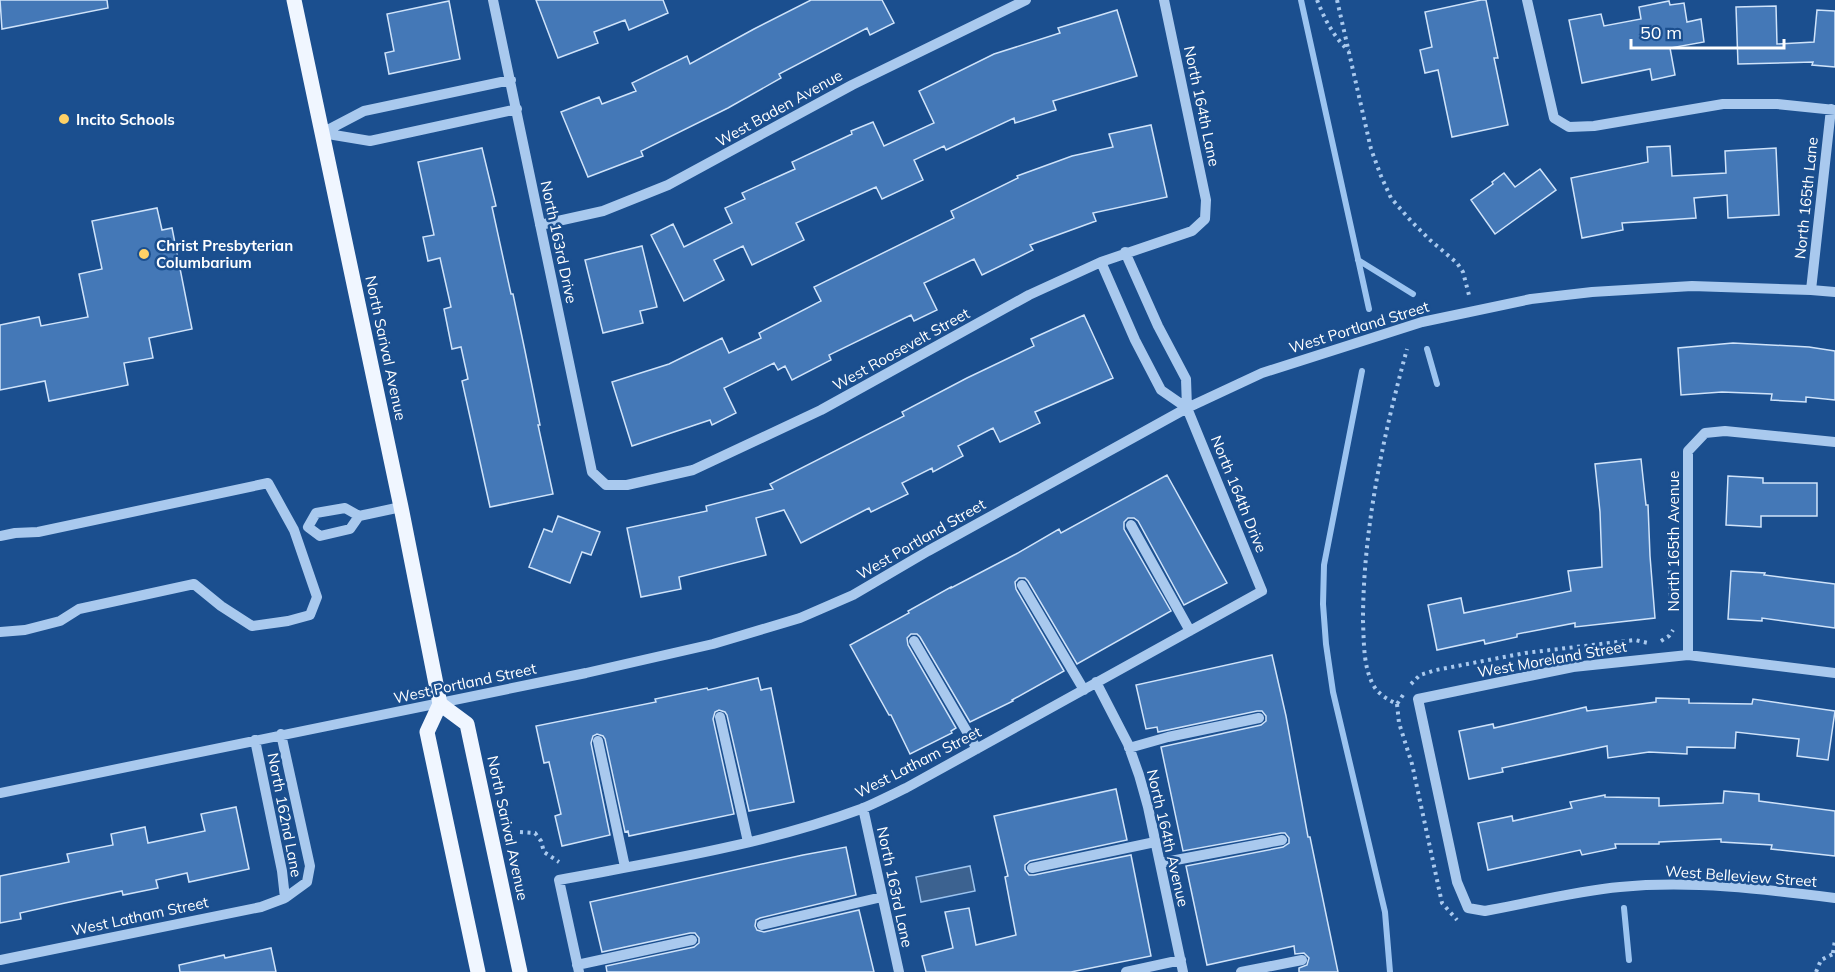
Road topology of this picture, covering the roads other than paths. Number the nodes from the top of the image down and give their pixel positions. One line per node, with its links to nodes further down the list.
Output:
1 (294, 0): 9 (main road, North Sarival Avenue)
2 (493, 0): 6 (street, North 163rd Drive)
3 (1026, 0): 11 (street, West Baden Avenue)
4 (1164, 0): 10 (street, North 164th Lane)
5 (1527, 0): 8 (street)
6 (511, 80): 7 (street, North 163rd Drive); 9 (street)
7 (517, 109): 9 (street); 11 (street, North 163rd Drive)
8 (1833, 109): 14 (street, North 165th Lane)
9 (322, 133): 19 (main road, North Sarival Avenue)
10 (1205, 219): 12 (street, West Roosevelt Street)
11 (540, 225): 18 (street, North 163rd Drive)
12 (1125, 252): 13 (street, West Roosevelt Street); 16 (street, North 164th Drive)
13 (1101, 262): 16 (street); 18 (street, West Roosevelt Street)
14 (1812, 290): 15 (street, West Portland Street); 16 (street, West Portland Street)
15 (1835, 292)
16 (1187, 408): 26 (street, North 164th Drive); 34 (street, West Portland Street)
17 (1835, 442): 30 (street, North 165th Avenue)
18 (606, 485)
19 (401, 507): 20 (street); 34 (main road, North Sarival Avenue)
20 (359, 516): 22 (street); 22 (street)
21 (1131, 525): 27 (street)
22 (308, 527): 23 (street)
23 (294, 530): 24 (street); 28 (street)
24 (0, 536)
25 (1022, 585): 33 (street)
26 (1262, 591): 27 (street, West Latham Street)
27 (1190, 631): 32 (street, West Latham Street)
28 (0, 632)
29 (914, 641): 41 (street)
30 (1688, 655): 31 (street, West Moreland Street); 53 (street, West Moreland Street)
31 (1835, 673)
32 (1096, 682): 33 (street, West Latham Street); 40 (street, North 164th Avenue)
33 (1084, 690): 41 (street, West Latham Street)
34 (440, 704): 37 (street, West Portland Street); 60 (main road); 61 (main road, North Sarival Avenue)
35 (720, 717): 45 (street)
36 (1259, 718): 40 (street)
37 (281, 734): 38 (street, West Portland Street); 51 (street, North 162nd Lane)
38 (255, 740): 42 (street, West Portland Street); 51 (street, North 162nd Lane)
39 (598, 741): 48 (street)
40 (1129, 748): 46 (street, North 164th Avenue)
41 (977, 749): 43 (street, West Latham Street)
42 (0, 794)
43 (863, 808): 45 (street, West Latham Street); 50 (street, North 163rd Lane)
44 (1282, 840): 47 (street)
45 (748, 842): 48 (street, West Latham Street)
46 (1155, 842): 47 (street, North 164th Avenue); 49 (street)
47 (1160, 862): 57 (street, North 164th Avenue)
48 (625, 867): 59 (street, West Latham Street)
49 (1032, 868)
50 (882, 897): 54 (street); 62 (street, North 163rd Lane)
51 (285, 898): 56 (street, West Latham Street)
52 (1835, 898): 53 (street, West Belleview Street)
53 (1468, 908)
54 (762, 925)
55 (692, 940): 59 (street)
56 (0, 960)
57 (1181, 960): 63 (street); 64 (street, North 164th Avenue)
58 (1302, 960): 65 (street)
59 (578, 969)
60 (478, 972)
61 (520, 972)
62 (899, 972)
63 (1126, 972)
64 (1183, 972)
65 (1241, 972)

